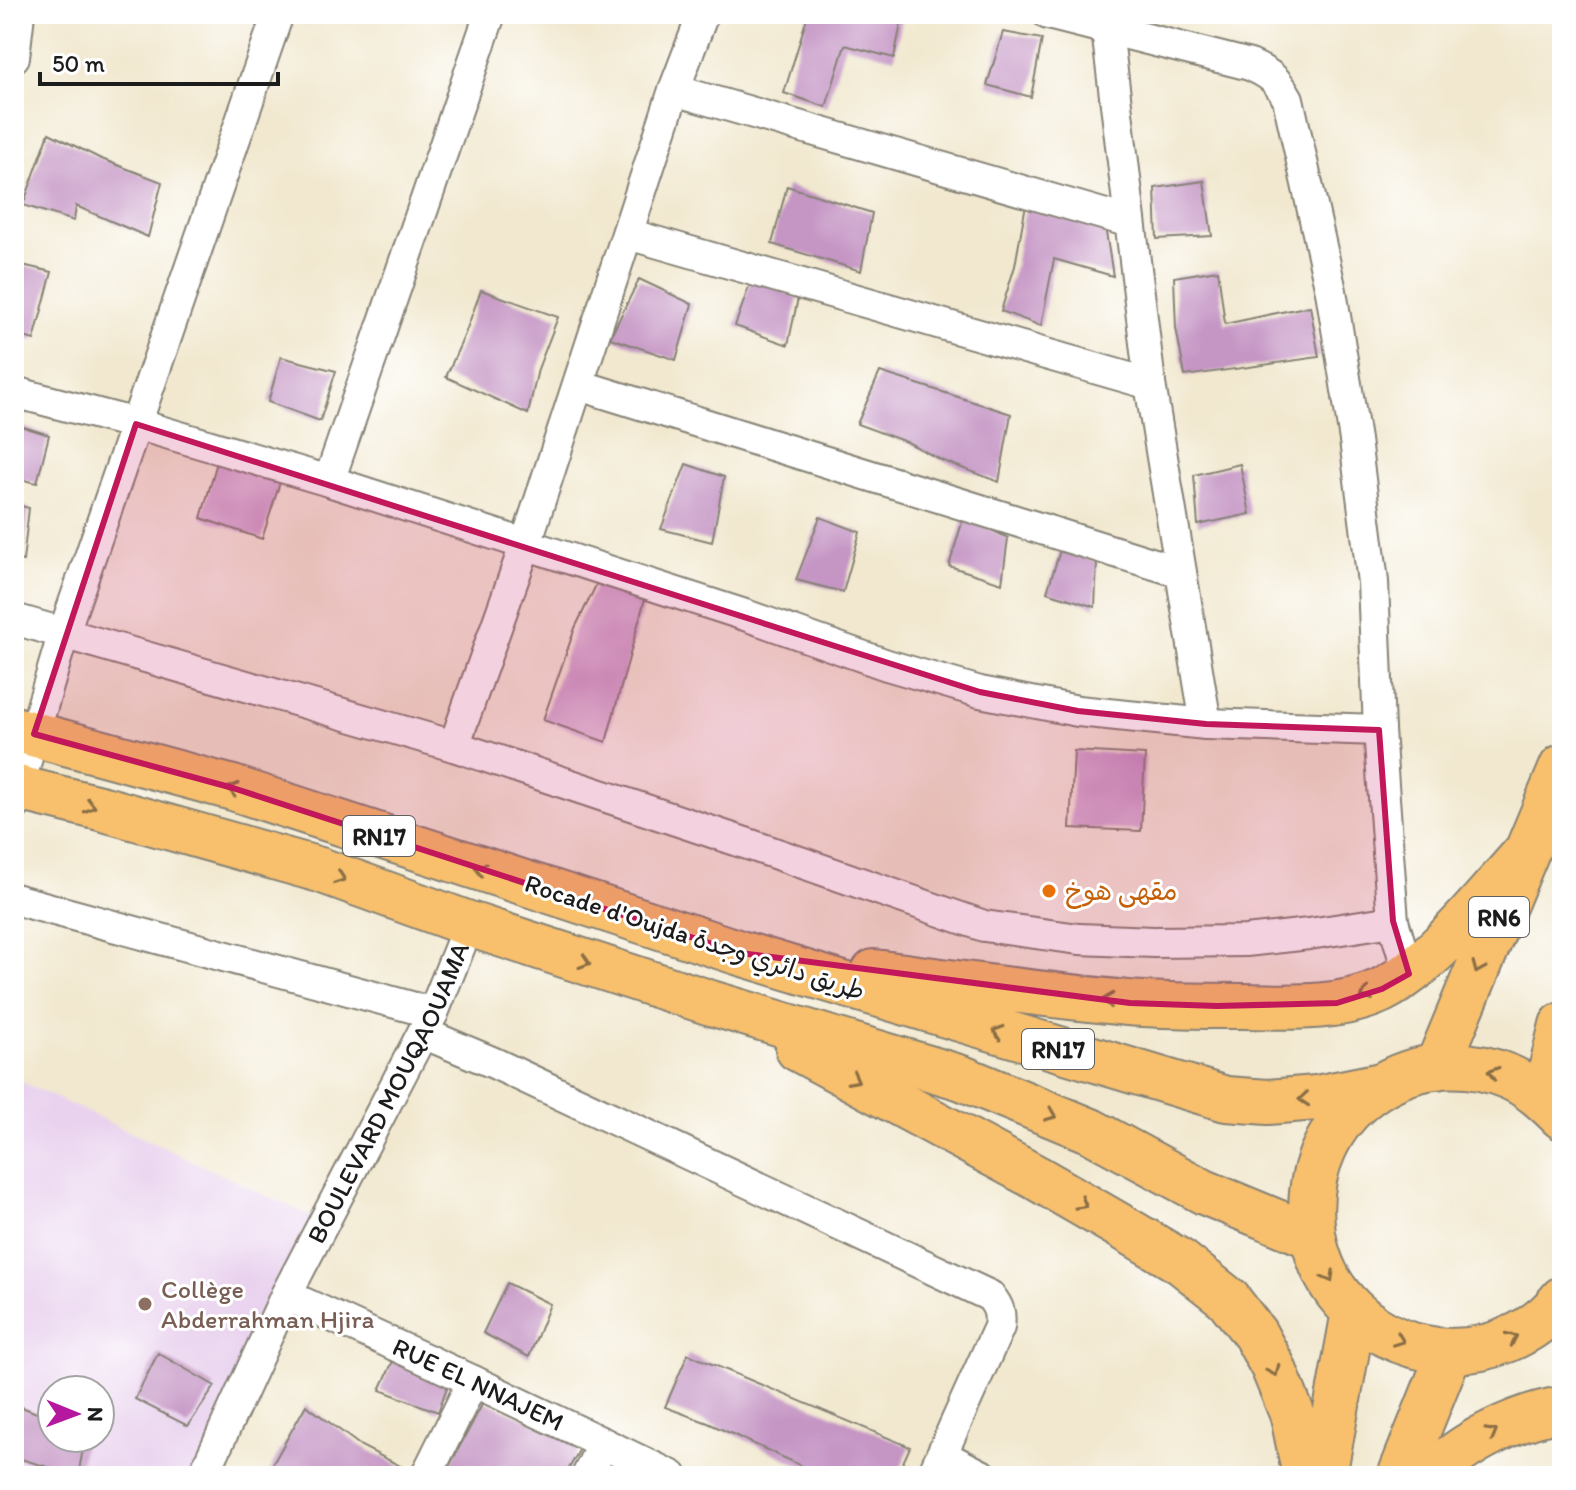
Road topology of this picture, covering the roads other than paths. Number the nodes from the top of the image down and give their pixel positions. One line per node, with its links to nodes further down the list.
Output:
1 (19, 14): 7 (street)
2 (278, 14): 14 (street)
3 (490, 14): 15 (street)
4 (703, 14): 8 (street)
5 (1048, 14): 6 (street)
6 (1107, 30): 9 (street); 21 (street)
7 (14, 57)
8 (674, 90): 9 (street); 10 (street)
9 (1130, 222): 11 (street)
10 (628, 234): 11 (street); 12 (street)
11 (1150, 384): 17 (street)
12 (579, 385): 16 (street); 17 (street)
13 (14, 392): 14 (street)
14 (136, 424): 15 (street); 19 (street)
15 (329, 481): 16 (street)
16 (526, 543): 20 (street); 23 (street)
17 (1180, 572): 20 (street)
18 (14, 619): 19 (street)
19 (64, 632): 22 (street); 23 (street)
20 (1206, 724): 21 (street)
21 (1379, 730): 28 (street)
22 (24, 732): 25 (street); 30 (main road, Rocade d'Oujda طريق دائري وجدة / RN17, one-way to 22)
23 (454, 746): 28 (street)
24 (1562, 767): 26 (main road, RN6)
25 (15, 794): 29 (main road, Rocade d'Oujda طريق دائري وجدة / RN17, one-way to 29)
26 (1527, 851): 31 (main road); 35 (main road, RN6, one-way to 35)
27 (14, 899): 33 (street)
28 (1393, 921): 31 (street)
29 (469, 924): 32 (main road, Rocade d'Oujda طريق دائري وجدة / RN17, one-way to 32); 33 (street, BOULEVARD MOUQAOUAMA)
30 (740, 953): 31 (main road, one-way to 30); 36 (main road, Rocade d'Oujda طريق دائري وجدة / RN17, one-way to 30)
31 (1409, 974)
32 (711, 1003): 38 (main road, Rocade d'Oujda طريق دائري وجدة / RN17, one-way to 38); 52 (main road, one-way to 52)
33 (428, 1023): 39 (street, BOULEVARD MOUQAOUAMA); 46 (street)
34 (1562, 1025): 37 (main road)
35 (1437, 1067): 36 (main road); 37 (main road, one-way to 35)
36 (1381, 1085): 38 (main road)
37 (1553, 1108)
38 (1313, 1237): 41 (main road, one-way to 41)
39 (286, 1295): 43 (street, RUE EL NNAJEM); 47 (street, BOULEVARD MOUQAOUAMA)
40 (1562, 1299): 42 (main road, one-way to 40)
41 (1354, 1312): 42 (main road, one-way to 42); 53 (main road)
42 (1450, 1351): 54 (main road)
43 (473, 1381): 45 (street, RUE EL NNAJEM); 48 (street)
44 (1562, 1409): 55 (main road, one-way to 44)
45 (603, 1443): 49 (street); 50 (street, RUE EL NNAJEM)
46 (937, 1465): 51 (street)
47 (203, 1476)
48 (426, 1476)
49 (587, 1476)
50 (672, 1476)
51 (983, 1476)
52 (1305, 1476)
53 (1324, 1476)
54 (1400, 1476)
55 (1431, 1476)

